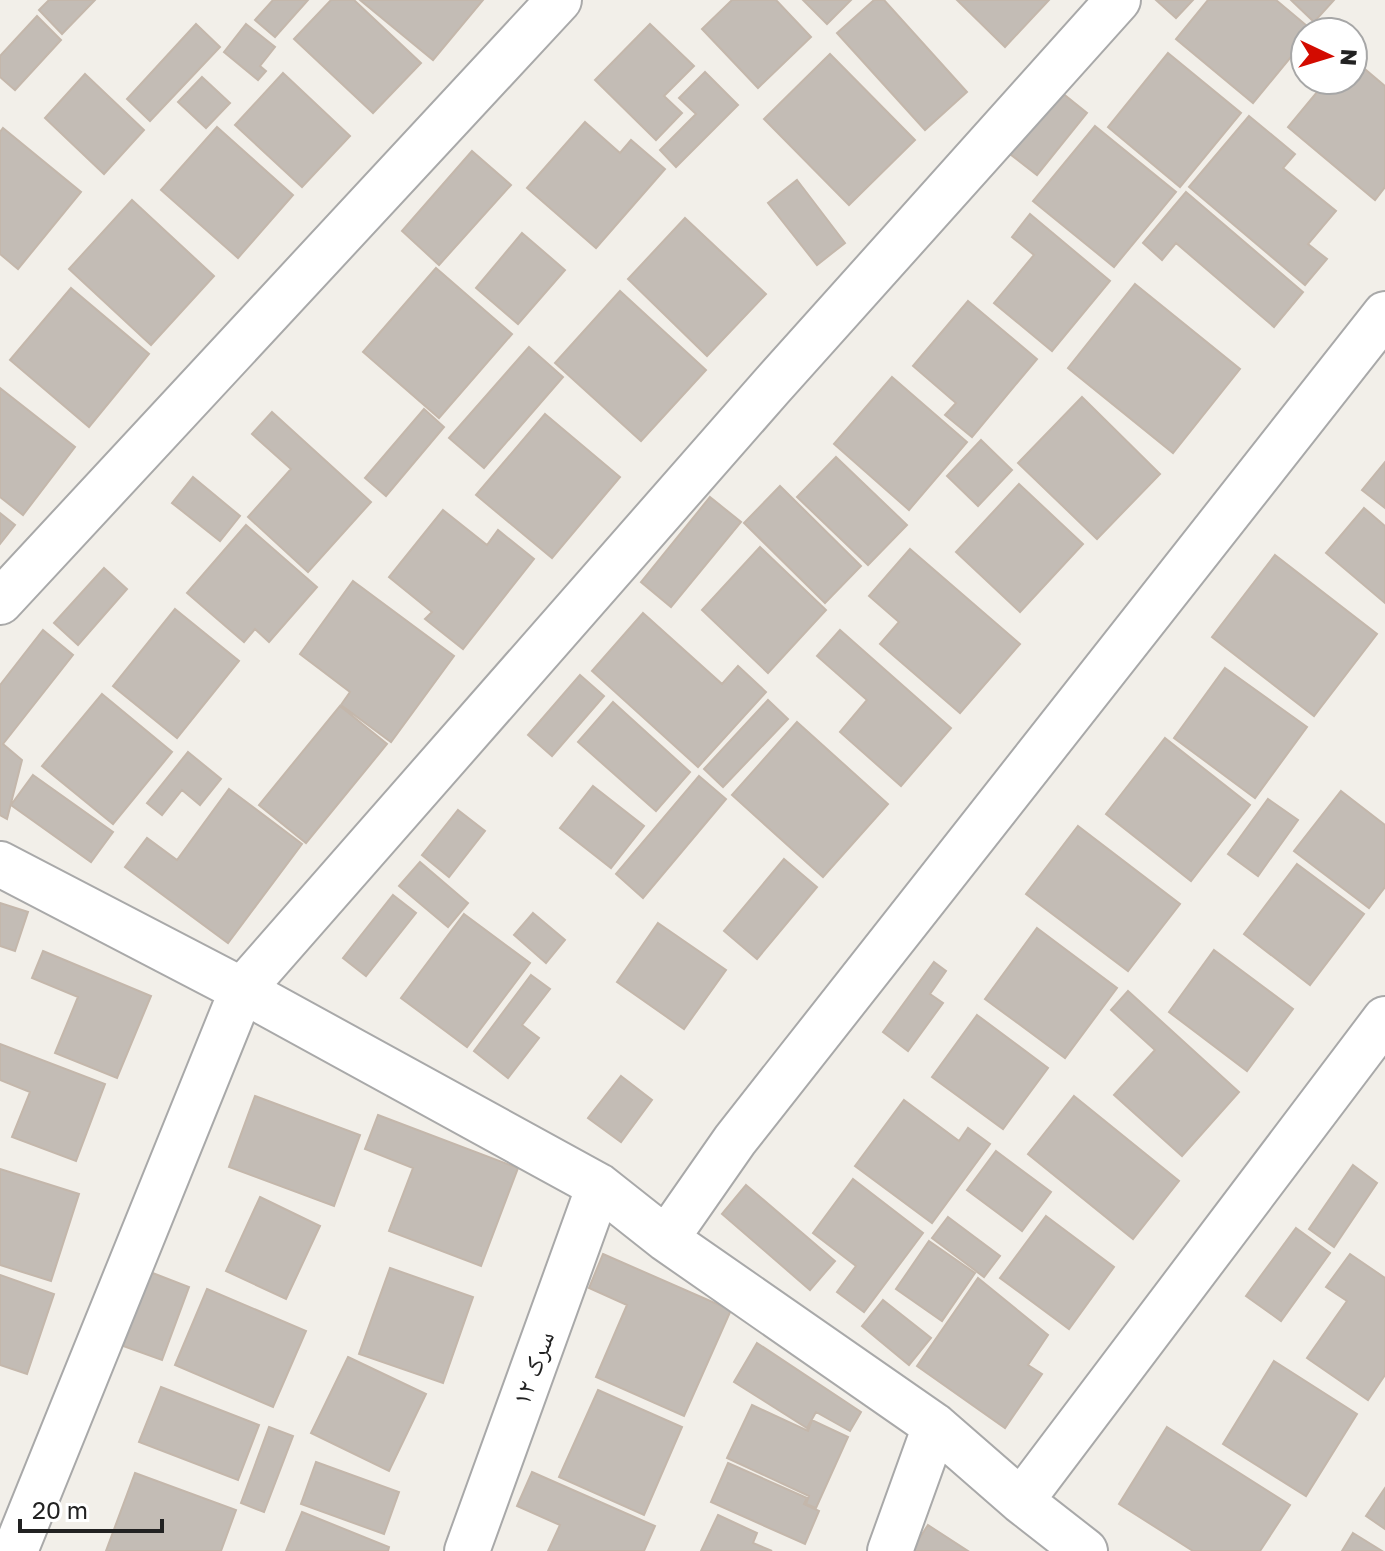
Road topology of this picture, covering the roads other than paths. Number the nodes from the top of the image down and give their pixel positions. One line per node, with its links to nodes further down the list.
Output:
1 (559, 0): 4 (street)
2 (1118, 0): 6 (street)
3 (1385, 314): 9 (street)
4 (0, 602)
5 (0, 864): 6 (street)
6 (242, 990): 8 (street); 12 (street)
7 (1385, 1019): 11 (street)
8 (599, 1186): 9 (street); 13 (street, سرک ۱۲)
9 (666, 1239): 10 (street)
10 (935, 1426): 11 (street); 14 (street)
11 (1021, 1501): 15 (street)
12 (15, 1551)
13 (467, 1551)
14 (890, 1551)
15 (1085, 1551)

